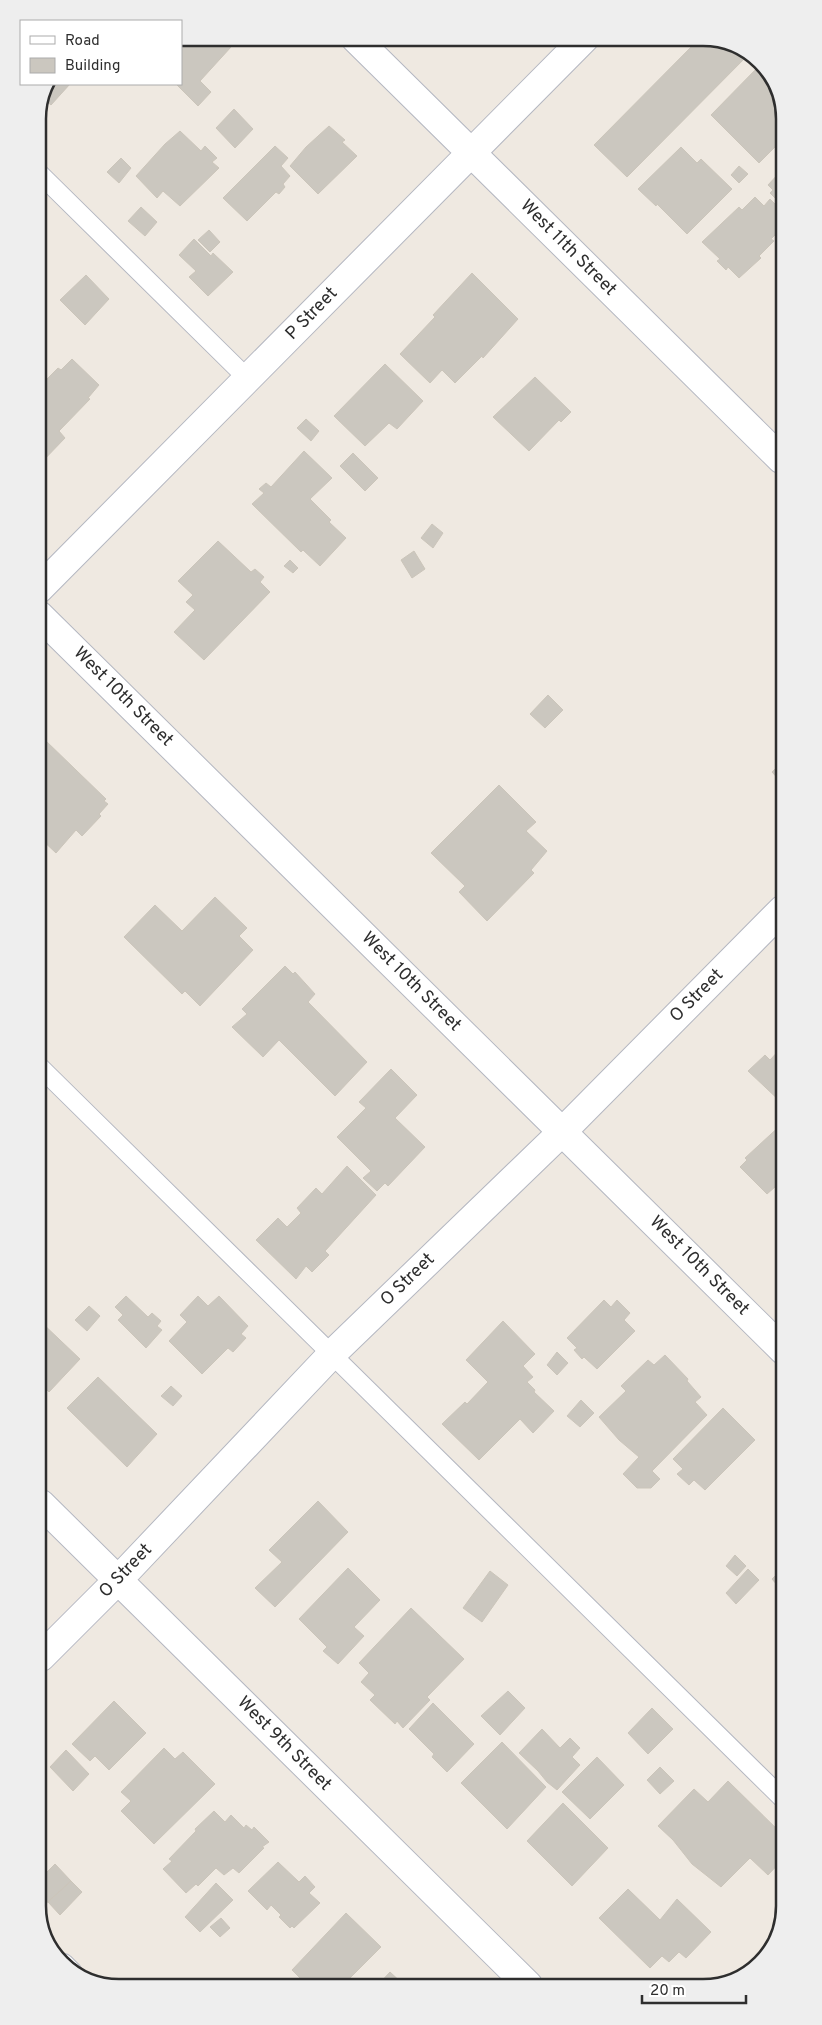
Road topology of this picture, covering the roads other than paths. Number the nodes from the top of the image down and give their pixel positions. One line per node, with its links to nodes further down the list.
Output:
1 (363, 46): 3 (street, West 11th Street)
2 (577, 46): 3 (street, P Street)
3 (471, 152): 5 (street, P Street); 6 (street, West 11th Street)
4 (46, 180): 5 (lane)
5 (248, 379): 7 (street, P Street)
6 (776, 454)
7 (46, 582)
8 (46, 622): 11 (street, West 10th Street)
9 (776, 918): 11 (street, O Street)
10 (46, 1073): 13 (lane)
11 (563, 1131): 12 (street, West 10th Street); 13 (street, O Street)
12 (776, 1343)
13 (332, 1354): 15 (street, O Street); 17 (lane)
14 (46, 1509): 15 (street, West 9th Street)
15 (118, 1580): 16 (street, O Street); 18 (street, West 9th Street)
16 (46, 1652)
17 (776, 1792)
18 (522, 1979)

